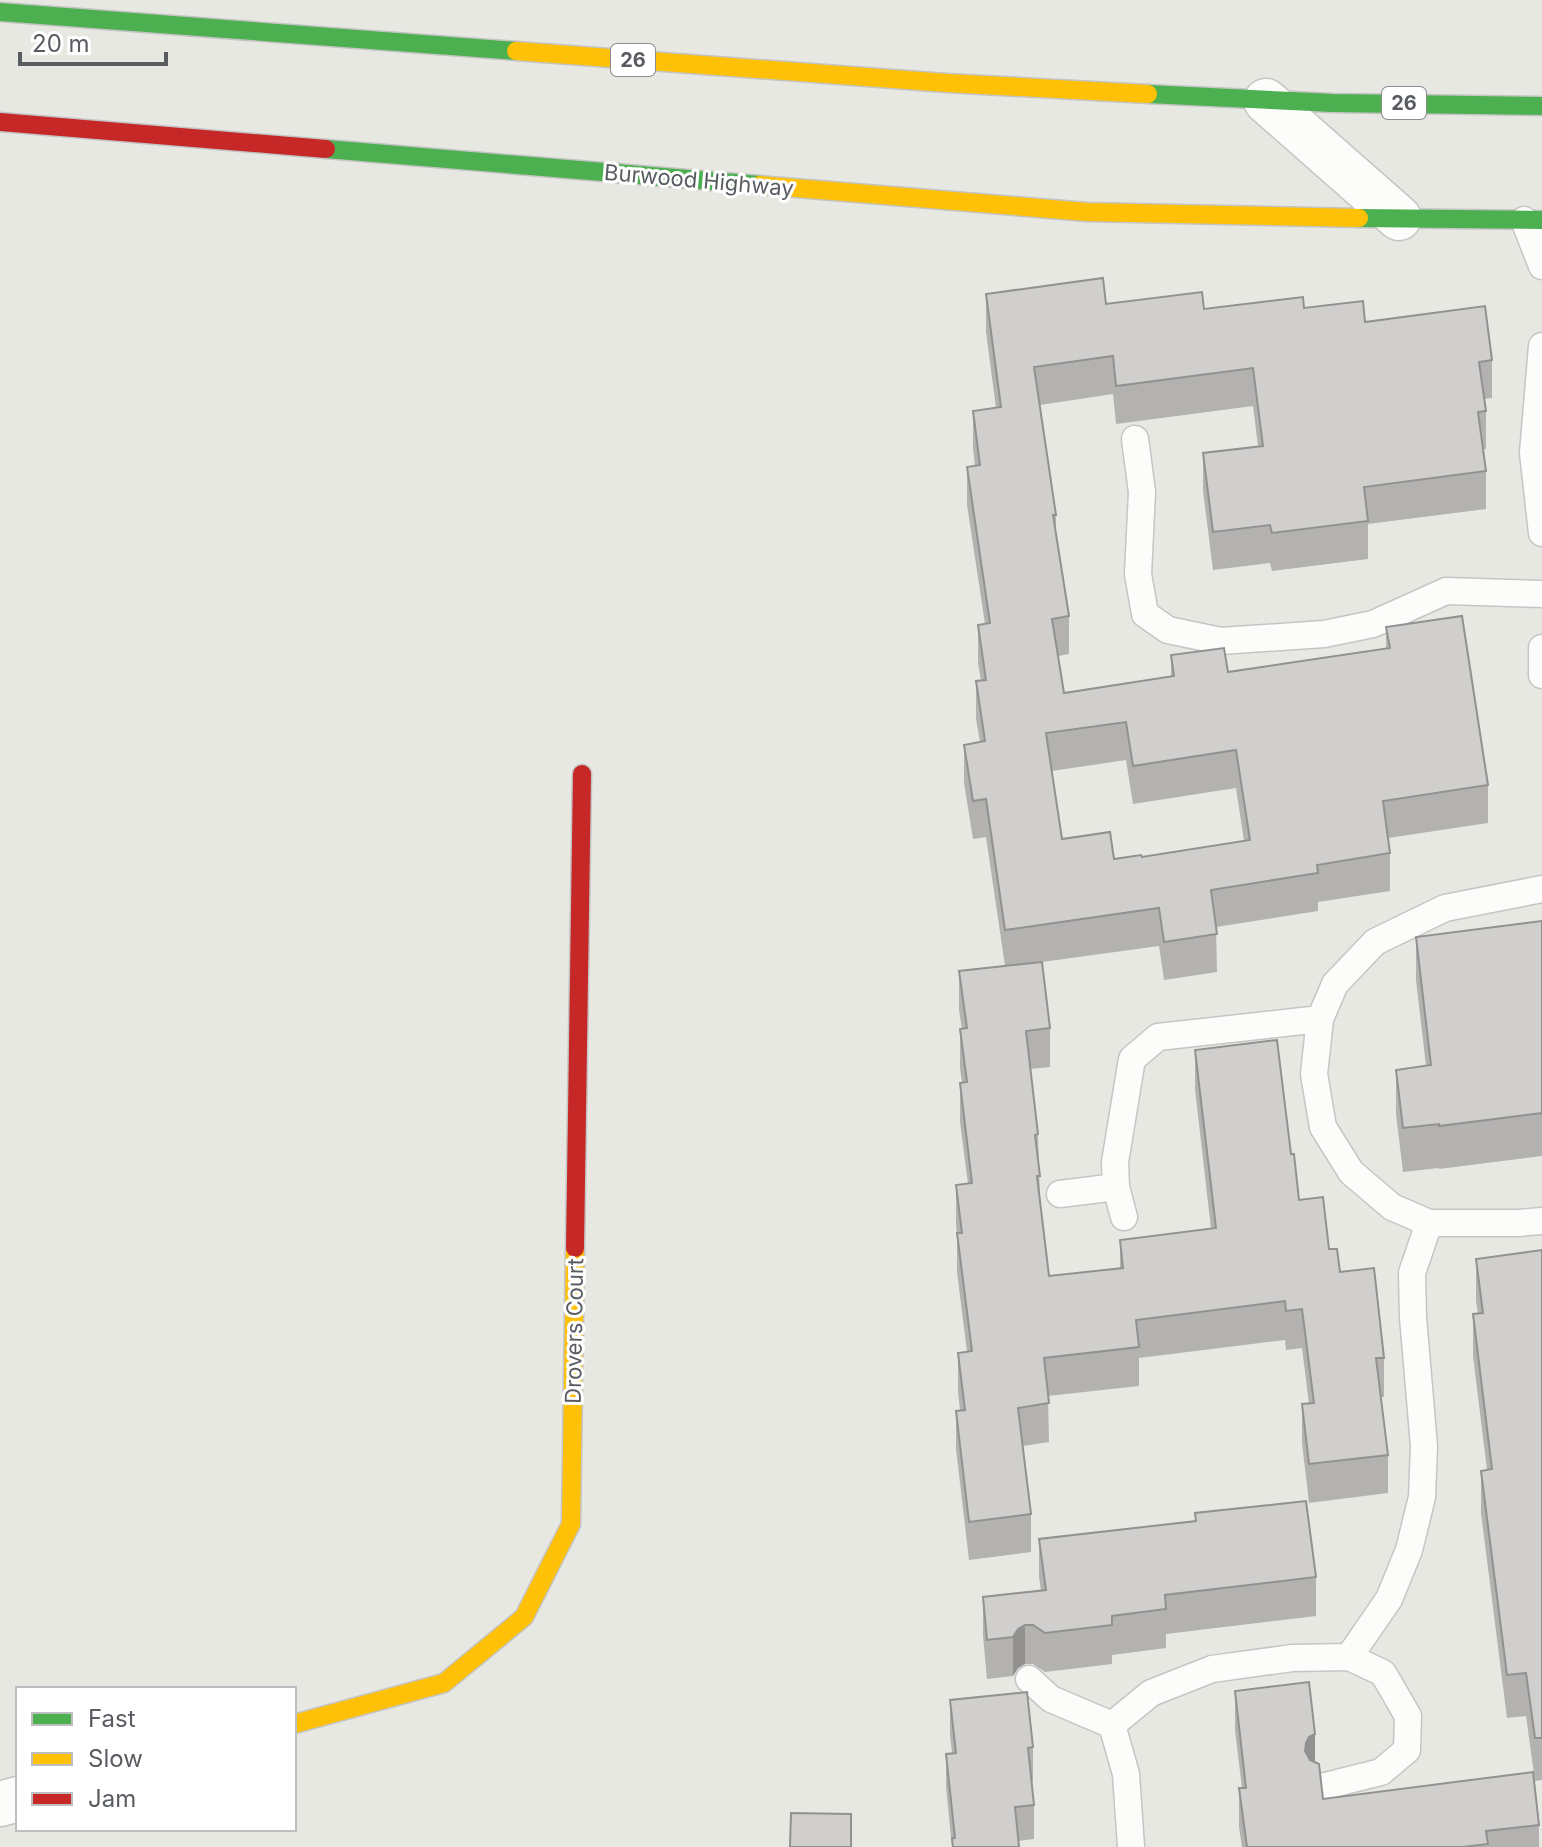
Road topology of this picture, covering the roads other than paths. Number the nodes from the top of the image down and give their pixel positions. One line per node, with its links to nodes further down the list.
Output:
1 (171, 9): 3 (main road)
2 (0, 12): 3 (main road, 26)
3 (198, 26): 4 (main road, 26)
4 (1266, 101): 5 (main road, 26); 7 (street)
5 (1542, 106)
6 (0, 122): 7 (main road, Burwood Highway)
7 (1399, 218): 8 (main road, Burwood Highway)
8 (1533, 220): 9 (lane)
9 (1542, 266)
10 (1542, 346): 12 (lane)
11 (1135, 439): 13 (lane)
12 (1542, 533)
13 (1542, 594)
14 (582, 774): 24 (main road, Drovers Court)
15 (1542, 889): 16 (lane)
16 (1320, 1019): 17 (lane); 21 (lane)
17 (1116, 1187): 18 (lane); 19 (lane)
18 (1060, 1194)
19 (1124, 1217)
20 (1542, 1221): 21 (lane)
21 (1429, 1223): 22 (lane)
22 (1349, 1657): 25 (lane); 26 (lane)
23 (1029, 1679): 25 (lane)
24 (296, 1723)
25 (1112, 1725): 27 (lane)
26 (1321, 1787)
27 (1131, 1847)

